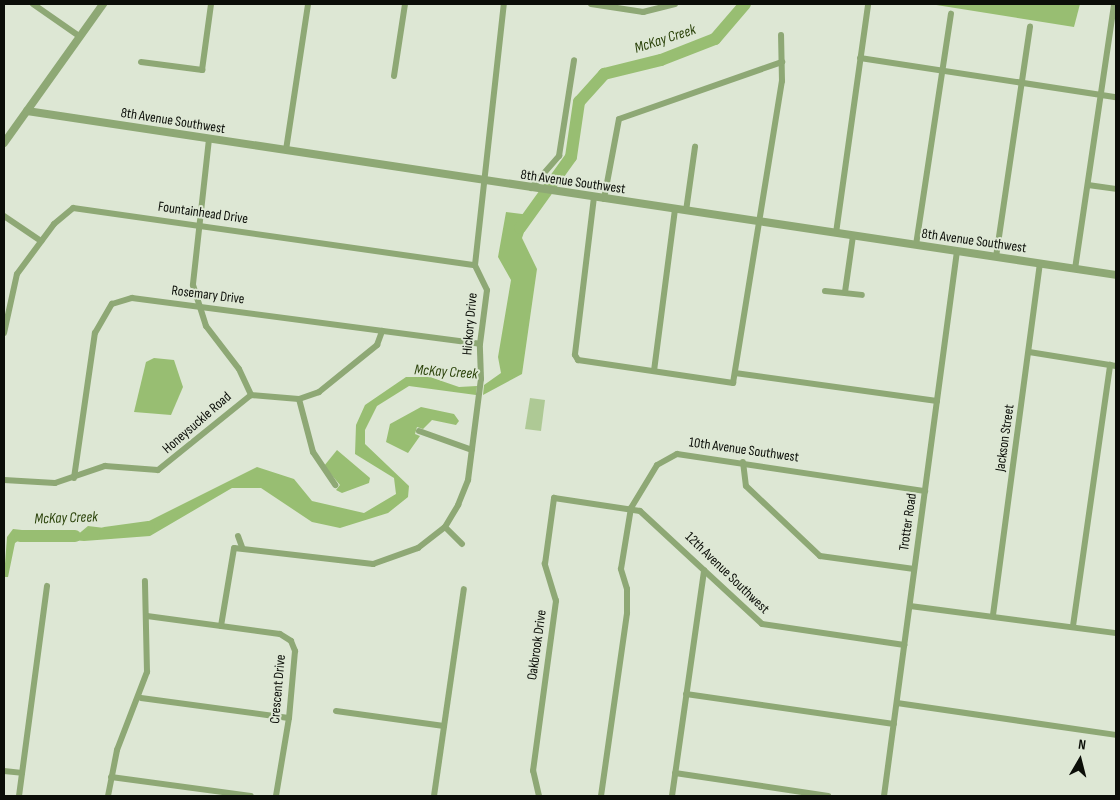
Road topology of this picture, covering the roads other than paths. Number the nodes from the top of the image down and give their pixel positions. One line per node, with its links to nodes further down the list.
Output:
1 (33, 4): 13 (street)
2 (103, 4): 13 (street)
3 (211, 4): 17 (street)
4 (308, 4): 28 (street)
5 (405, 4): 20 (street)
6 (504, 4): 29 (street)
7 (591, 4): 8 (street)
8 (676, 4)
9 (868, 4): 15 (street)
10 (1114, 5): 22 (street)
11 (952, 14): 19 (street)
12 (1030, 26): 21 (street)
13 (79, 36): 24 (street)
14 (781, 36): 18 (street)
15 (860, 58): 19 (street); 40 (street)
16 (574, 60): 31 (street)
17 (141, 62)
18 (782, 62): 34 (street); 38 (street)
19 (943, 70): 21 (street); 43 (street)
20 (394, 76)
21 (1022, 82): 22 (street); 45 (street)
22 (1101, 94): 23 (street); 30 (street)
23 (1116, 96)
24 (27, 111): 25 (street, 8th Avenue Southwest); 26 (street)
25 (209, 139): 28 (street, 8th Avenue Southwest); 39 (street)
26 (4, 143)
27 (695, 147): 36 (street)
28 (286, 150): 29 (street, 8th Avenue Southwest)
29 (485, 181): 31 (street, 8th Avenue Southwest); 47 (street)
30 (1088, 185): 32 (street); 48 (street)
31 (531, 188): 33 (street, 8th Avenue Southwest)
32 (1116, 189)
33 (594, 197): 34 (street, 8th Avenue Southwest); 59 (street)
34 (604, 199): 35 (street, 8th Avenue Southwest)
35 (675, 209): 36 (street, 8th Avenue Southwest); 59 (street)
36 (686, 210): 38 (street, 8th Avenue Southwest)
37 (4, 216): 42 (street)
38 (757, 221): 40 (street, 8th Avenue Southwest); 60 (street)
39 (198, 225): 42 (street, Fountainhead Drive); 47 (street, Fountainhead Drive); 53 (street)
40 (836, 233): 41 (street, 8th Avenue Southwest)
41 (853, 236): 43 (street, 8th Avenue Southwest); 51 (street)
42 (41, 241): 55 (street, Fountainhead Drive)
43 (916, 245): 44 (street, 8th Avenue Southwest)
44 (957, 251): 45 (street, 8th Avenue Southwest); 63 (street, Trotter Road)
45 (996, 257): 46 (street, 8th Avenue Southwest)
46 (1040, 263): 48 (street, 8th Avenue Southwest); 57 (street, Jackson Street)
47 (475, 265): 56 (street, Hickory Drive)
48 (1075, 269): 49 (street, 8th Avenue Southwest)
49 (1116, 275)
50 (825, 291): 51 (street)
51 (845, 292): 52 (street)
52 (862, 295)
53 (197, 306): 54 (street, Rosemary Drive); 61 (street); 67 (street, Rosemary Drive)
54 (382, 331): 56 (street, Rosemary Drive); 62 (street, Honeysuckle Road)
55 (4, 333)
56 (480, 344): 65 (street, Hickory Drive)
57 (1029, 352): 58 (street); 82 (street, Jackson Street)
58 (1113, 365): 85 (street)
59 (654, 371): 60 (street)
60 (735, 373): 63 (street)
61 (251, 395): 62 (street, Honeysuckle Road); 67 (street, Honeysuckle Road)
62 (299, 399): 69 (street)
63 (937, 401): 70 (street, Trotter Road)
64 (419, 432): 65 (street)
65 (472, 450): 72 (street, Hickory Drive)
66 (743, 462): 70 (street, 10th Avenue Southwest); 71 (street, 10th Avenue Southwest); 76 (street)
67 (74, 478): 68 (street, Honeysuckle Road)
68 (4, 480)
69 (335, 485)
70 (925, 490): 76 (street, Trotter Road)
71 (631, 508): 77 (street, 12th Avenue Southwest); 105 (street, Oakbrook Drive); 106 (street)
72 (445, 527): 74 (street); 75 (street, Hickory Drive)
73 (238, 536): 75 (street)
74 (462, 544)
75 (242, 547): 84 (street, Hickory Drive)
76 (914, 569): 81 (street, Trotter Road)
77 (704, 570): 87 (street, 12th Avenue Southwest); 88 (street)
78 (145, 581): 83 (street)
79 (47, 586): 97 (street)
80 (464, 590): 94 (street)
81 (910, 606): 82 (street); 87 (street, Trotter Road)
82 (993, 615): 85 (street)
83 (147, 616): 84 (street, Crescent Drive); 89 (street)
84 (221, 626): 92 (street, Crescent Drive)
85 (1073, 626): 86 (street)
86 (1116, 633)
87 (904, 645): 90 (street, Trotter Road)
88 (686, 694): 93 (street); 98 (street)
89 (141, 698): 92 (street); 99 (street)
90 (897, 702): 93 (street, Trotter Road); 95 (street)
91 (336, 711): 94 (street)
92 (289, 718): 103 (street, Crescent Drive)
93 (894, 724): 109 (street, Trotter Road)
94 (444, 726): 104 (street)
95 (1116, 735)
96 (4, 771): 97 (street)
97 (22, 773): 100 (street)
98 (675, 774): 107 (street); 108 (street)
99 (111, 777): 101 (street); 102 (street)
100 (19, 796)
101 (108, 796)
102 (251, 796)
103 (276, 796)
104 (434, 796)
105 (539, 796)
106 (601, 796)
107 (672, 796)
108 (828, 796)
109 (884, 796)

